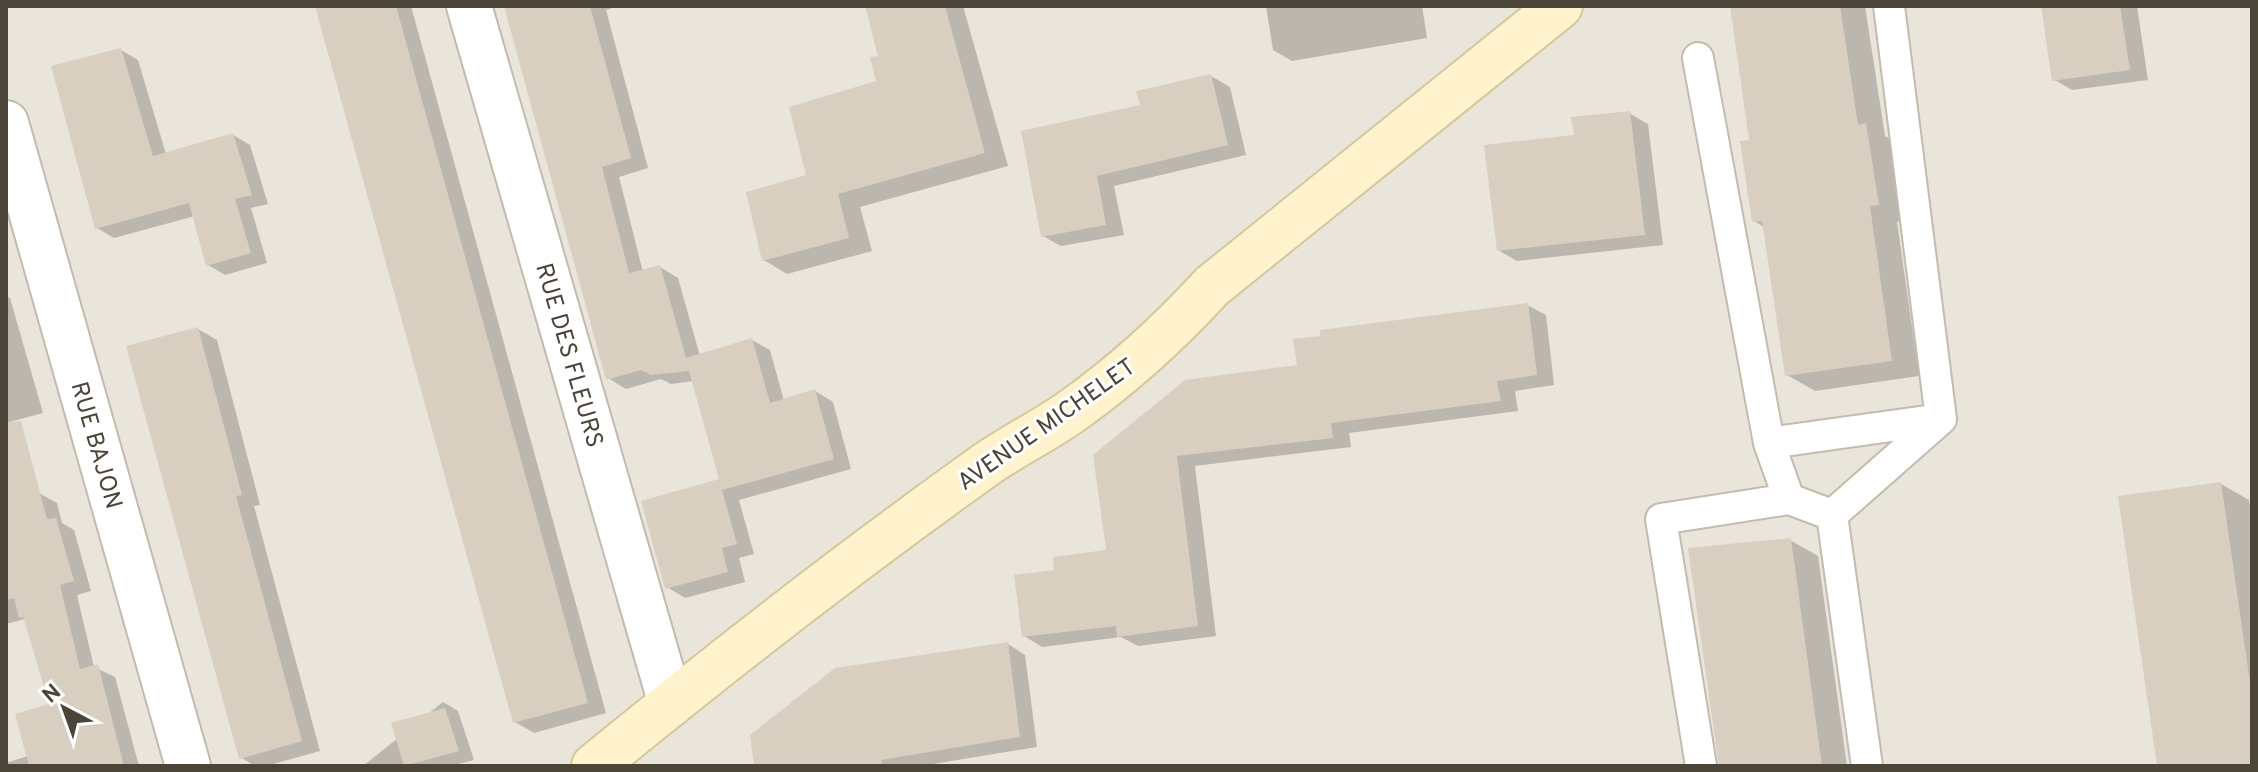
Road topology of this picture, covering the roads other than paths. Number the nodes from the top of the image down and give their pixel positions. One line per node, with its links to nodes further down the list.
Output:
1 (469, 6): 10 (street, RUE DES FLEURS)
2 (1560, 6): 10 (street, AVENUE MICHELET)
3 (1889, 6): 6 (lane)
4 (1698, 58): 7 (lane)
5 (6, 123): 11 (street, RUE BAJON)
6 (1941, 419): 7 (lane); 9 (lane)
7 (1769, 443): 8 (lane)
8 (1789, 499): 9 (lane); 13 (lane)
9 (1832, 515): 14 (lane)
10 (671, 704): 12 (street, AVENUE MICHELET)
11 (188, 766)
12 (594, 766)
13 (1701, 766)
14 (1867, 766)

